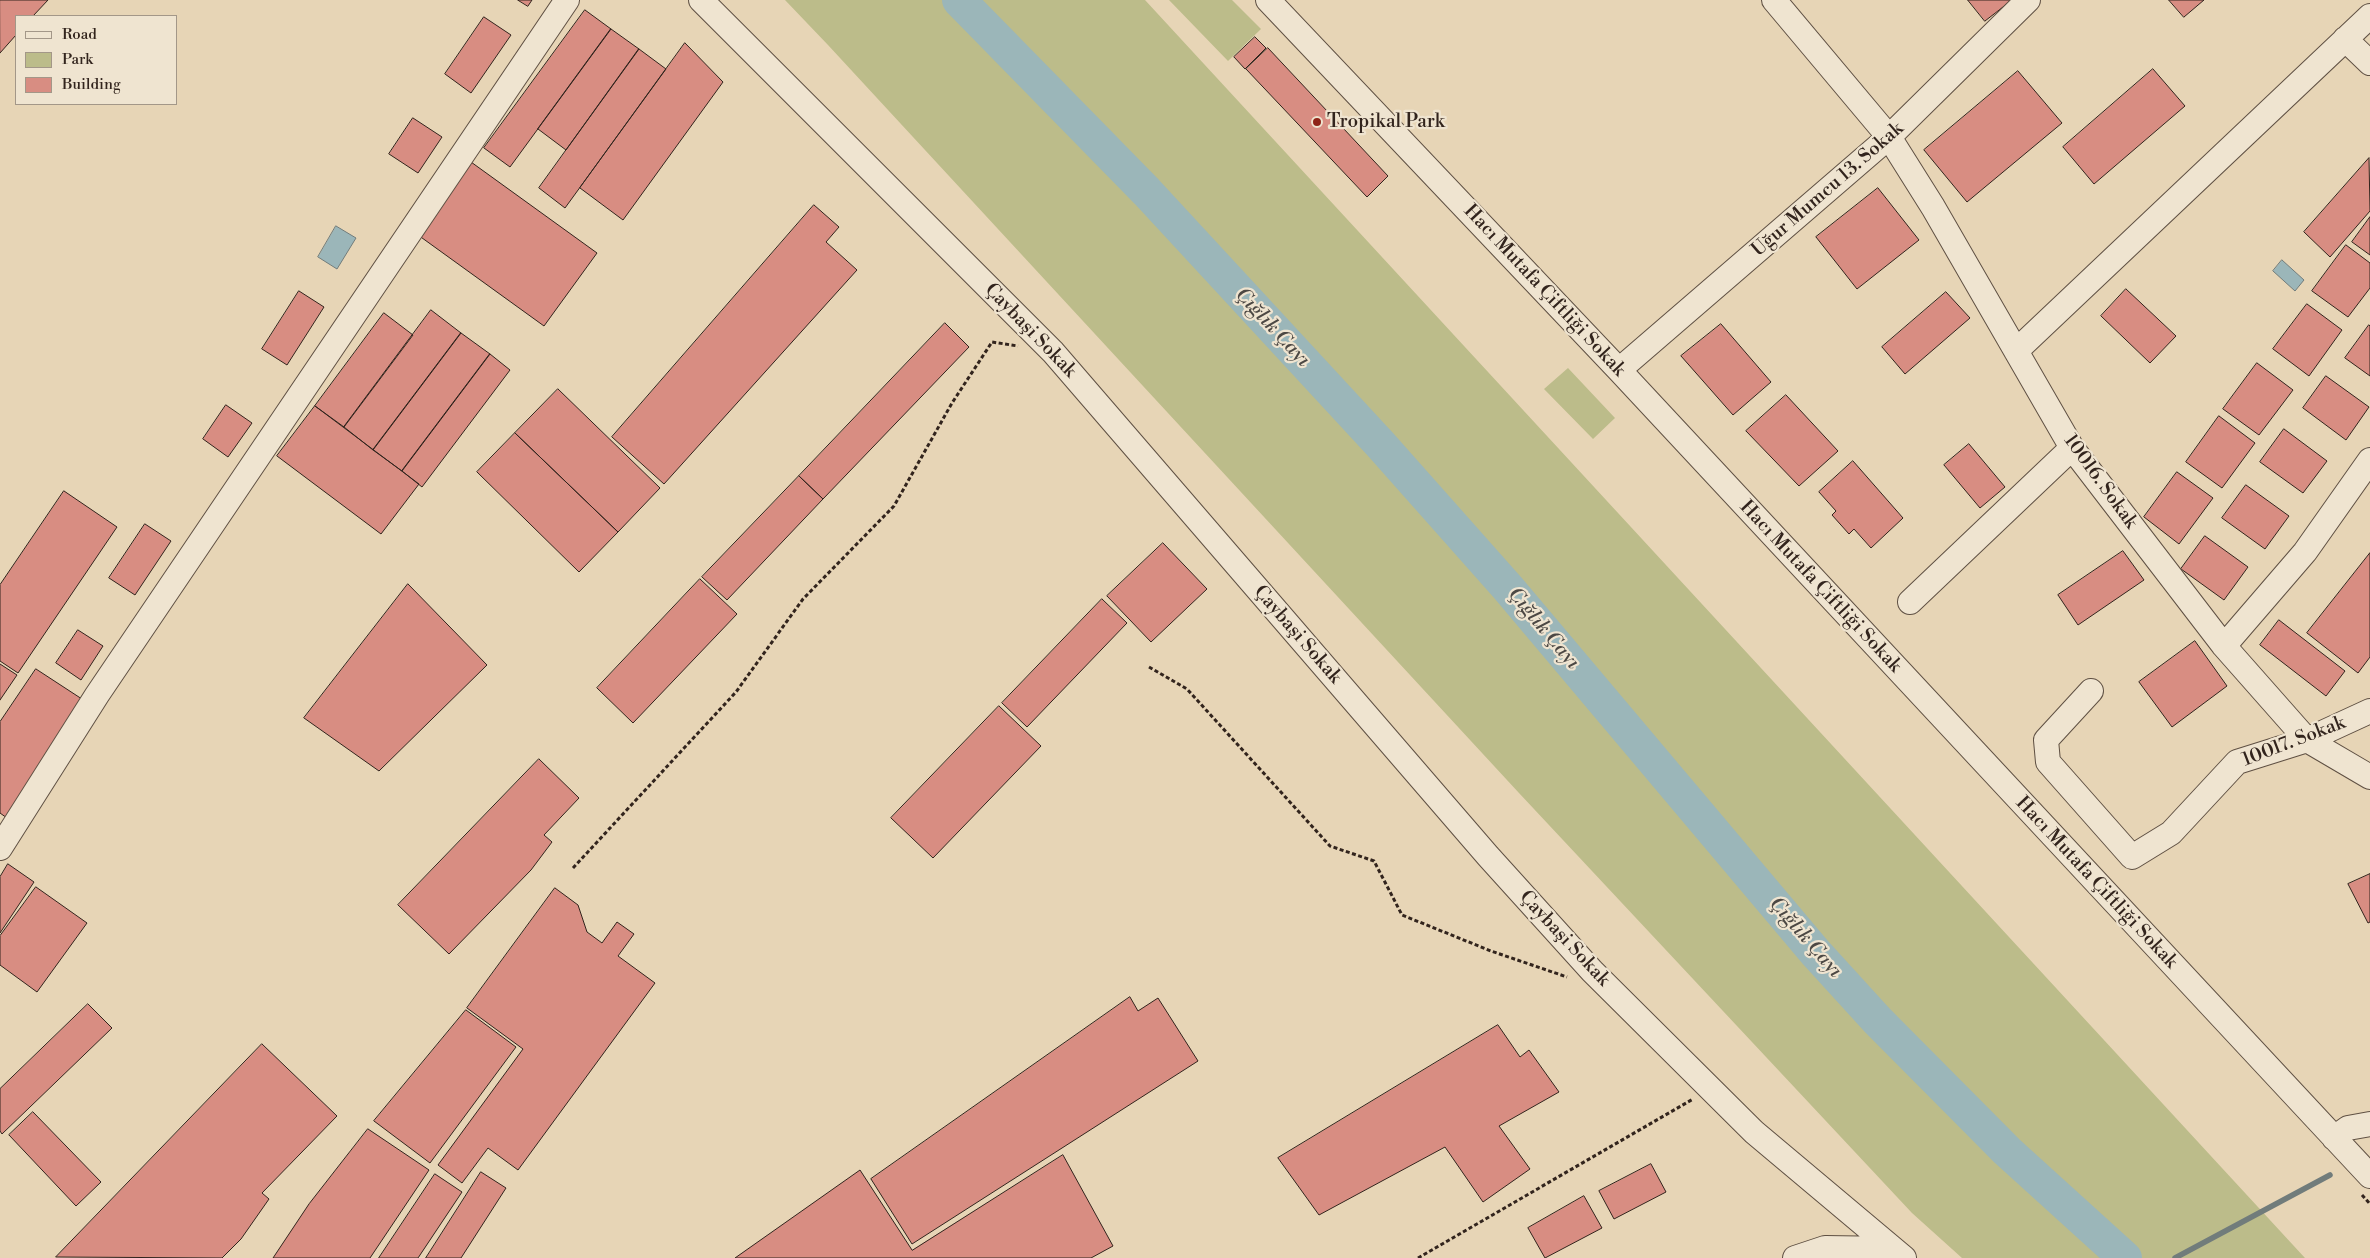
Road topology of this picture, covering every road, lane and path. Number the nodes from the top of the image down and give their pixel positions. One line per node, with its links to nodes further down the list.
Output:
1 (567, 0): 22 (street)
2 (700, 0): 11 (street, Çaybaşi Sokak)
3 (1268, 0): 12 (street, Hacı Mutafa Çiftliği Sokak)
4 (1774, 0): 9 (street, 10016. Sokak)
5 (2028, 0): 9 (street, Uğur Mumcu 13. Sokak)
6 (2370, 16): 7 (street)
7 (2345, 39): 8 (street); 10 (street)
8 (2370, 63)
9 (1889, 137): 10 (street, 10016. Sokak); 12 (street, Uğur Mumcu 13. Sokak)
10 (2016, 350): 13 (street, 10016. Sokak)
11 (1053, 352): 23 (path); 24 (street, Çaybaşi Sokak)
12 (1619, 370): 27 (street, Hacı Mutafa Çiftliği Sokak)
13 (2072, 448): 15 (street); 16 (street, 10016. Sokak)
14 (2370, 460): 16 (street)
15 (1910, 602)
16 (2224, 646): 20 (street, 10016. Sokak)
17 (1149, 667): 24 (path)
18 (2091, 691): 20 (street, 10017. Sokak)
19 (2370, 711): 20 (street, 10017. Sokak)
20 (2307, 740): 21 (street, 10016. Sokak)
21 (2370, 777)
22 (0, 848)
23 (573, 868)
24 (1592, 972): 25 (street, Çaybaşi Sokak)
25 (1710, 1090): 29 (street, Çaybaşi Sokak); 30 (path)
26 (2370, 1124): 27 (street)
27 (2334, 1138): 28 (street, Hacı Mutafa Çiftliği Sokak)
28 (2370, 1176)
29 (1896, 1255): 31 (street)
30 (1418, 1258)
31 (1795, 1258)

